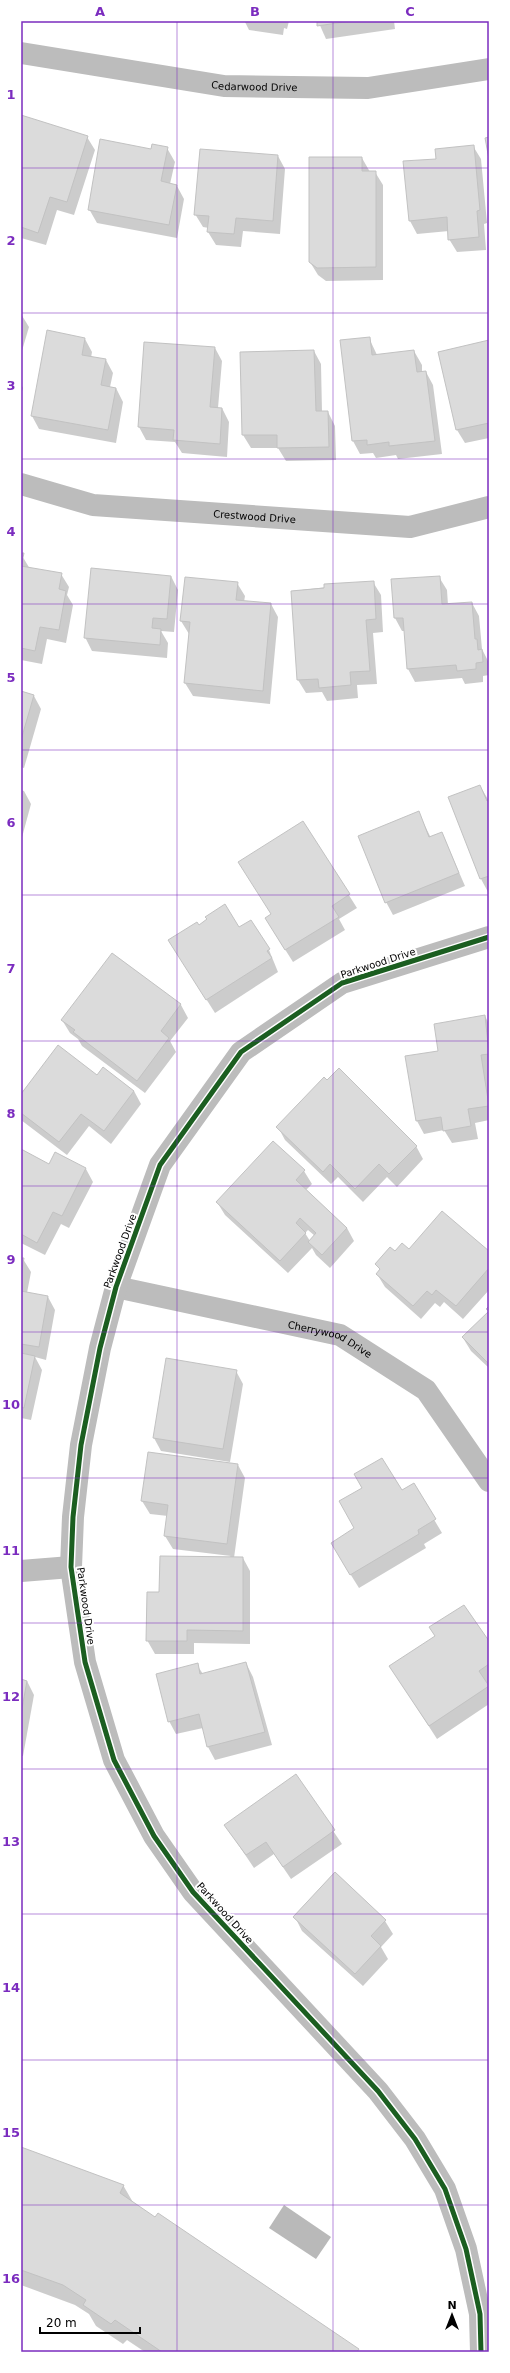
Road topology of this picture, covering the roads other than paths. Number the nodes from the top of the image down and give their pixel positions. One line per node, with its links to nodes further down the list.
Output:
1 (21, 53): 2 (street, Cedarwood Drive)
2 (489, 69)
3 (21, 484): 4 (street, Crestwood Drive)
4 (489, 507)
5 (489, 937): 6 (street, Parkwood Drive)
6 (116, 1287): 7 (street, Cherrywood Drive); 8 (street, Parkwood Drive)
7 (489, 1481)
8 (71, 1567): 9 (street); 10 (street, Parkwood Drive)
9 (21, 1571)
10 (481, 2352)

